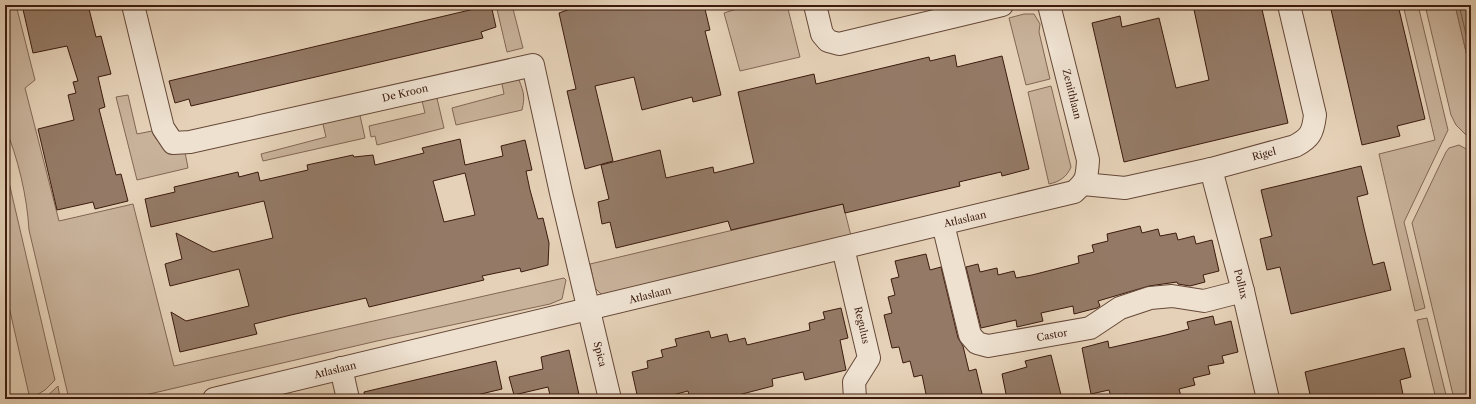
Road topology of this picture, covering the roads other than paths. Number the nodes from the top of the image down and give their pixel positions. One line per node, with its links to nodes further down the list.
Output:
1 (133, 5): 12 (street, De Kroon)
2 (815, 5): 6 (street)
3 (1002, 5): 6 (street)
4 (1049, 5): 8 (street, Zenithlaan)
5 (1289, 5): 7 (street, Rigel)
6 (962, 10)
7 (1211, 169): 8 (street, Rigel); 11 (street, Pollux)
8 (1083, 184): 9 (street, Atlaslaan)
9 (943, 224): 10 (street, Atlaslaan); 11 (street, Castor)
10 (843, 248): 12 (street, Atlaslaan); 17 (street, Regulus)
11 (1243, 291): 18 (street, Pollux)
12 (589, 310): 13 (street, Atlaslaan); 16 (street, Spica)
13 (341, 368): 14 (street, Atlaslaan); 15 (street)
14 (214, 399)
15 (348, 399)
16 (610, 399)
17 (855, 399)
18 (1268, 399)

